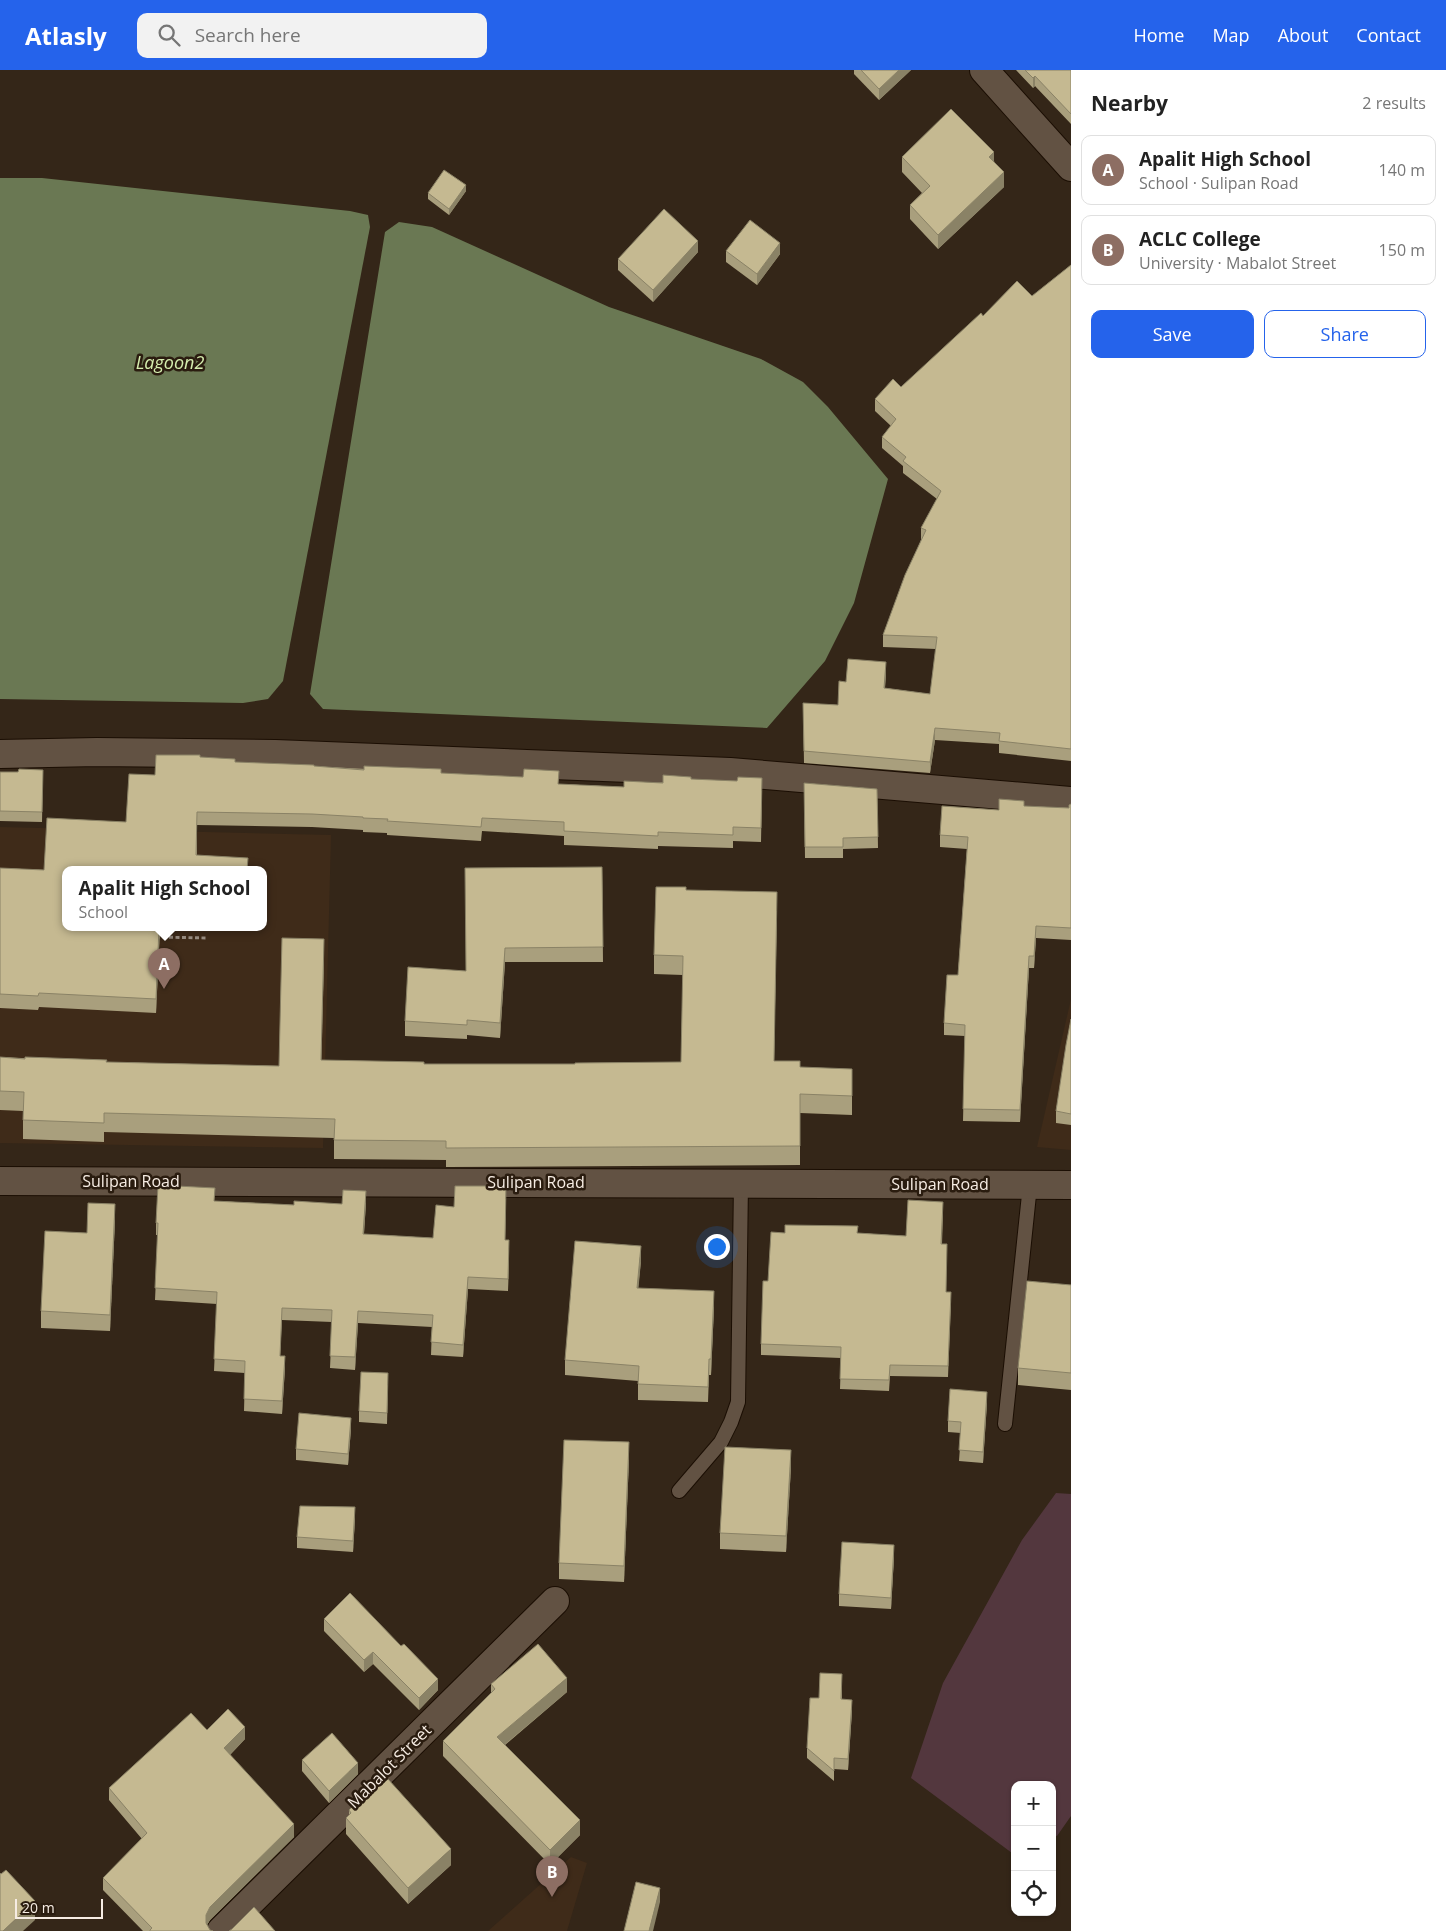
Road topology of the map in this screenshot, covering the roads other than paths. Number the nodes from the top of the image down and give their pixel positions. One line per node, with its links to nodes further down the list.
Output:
1 (984, 70): 2 (street)
2 (1071, 167)
3 (0, 754): 4 (street)
4 (1071, 801)
5 (0, 1181): 6 (street, Sulipan Road)
6 (741, 1183): 7 (street, Sulipan Road); 10 (lane)
7 (1030, 1185): 8 (street, Sulipan Road); 9 (lane)
8 (1071, 1185)
9 (1005, 1424)
10 (679, 1491)
11 (555, 1601): 12 (street, Mabalot Street)
12 (222, 1931)

